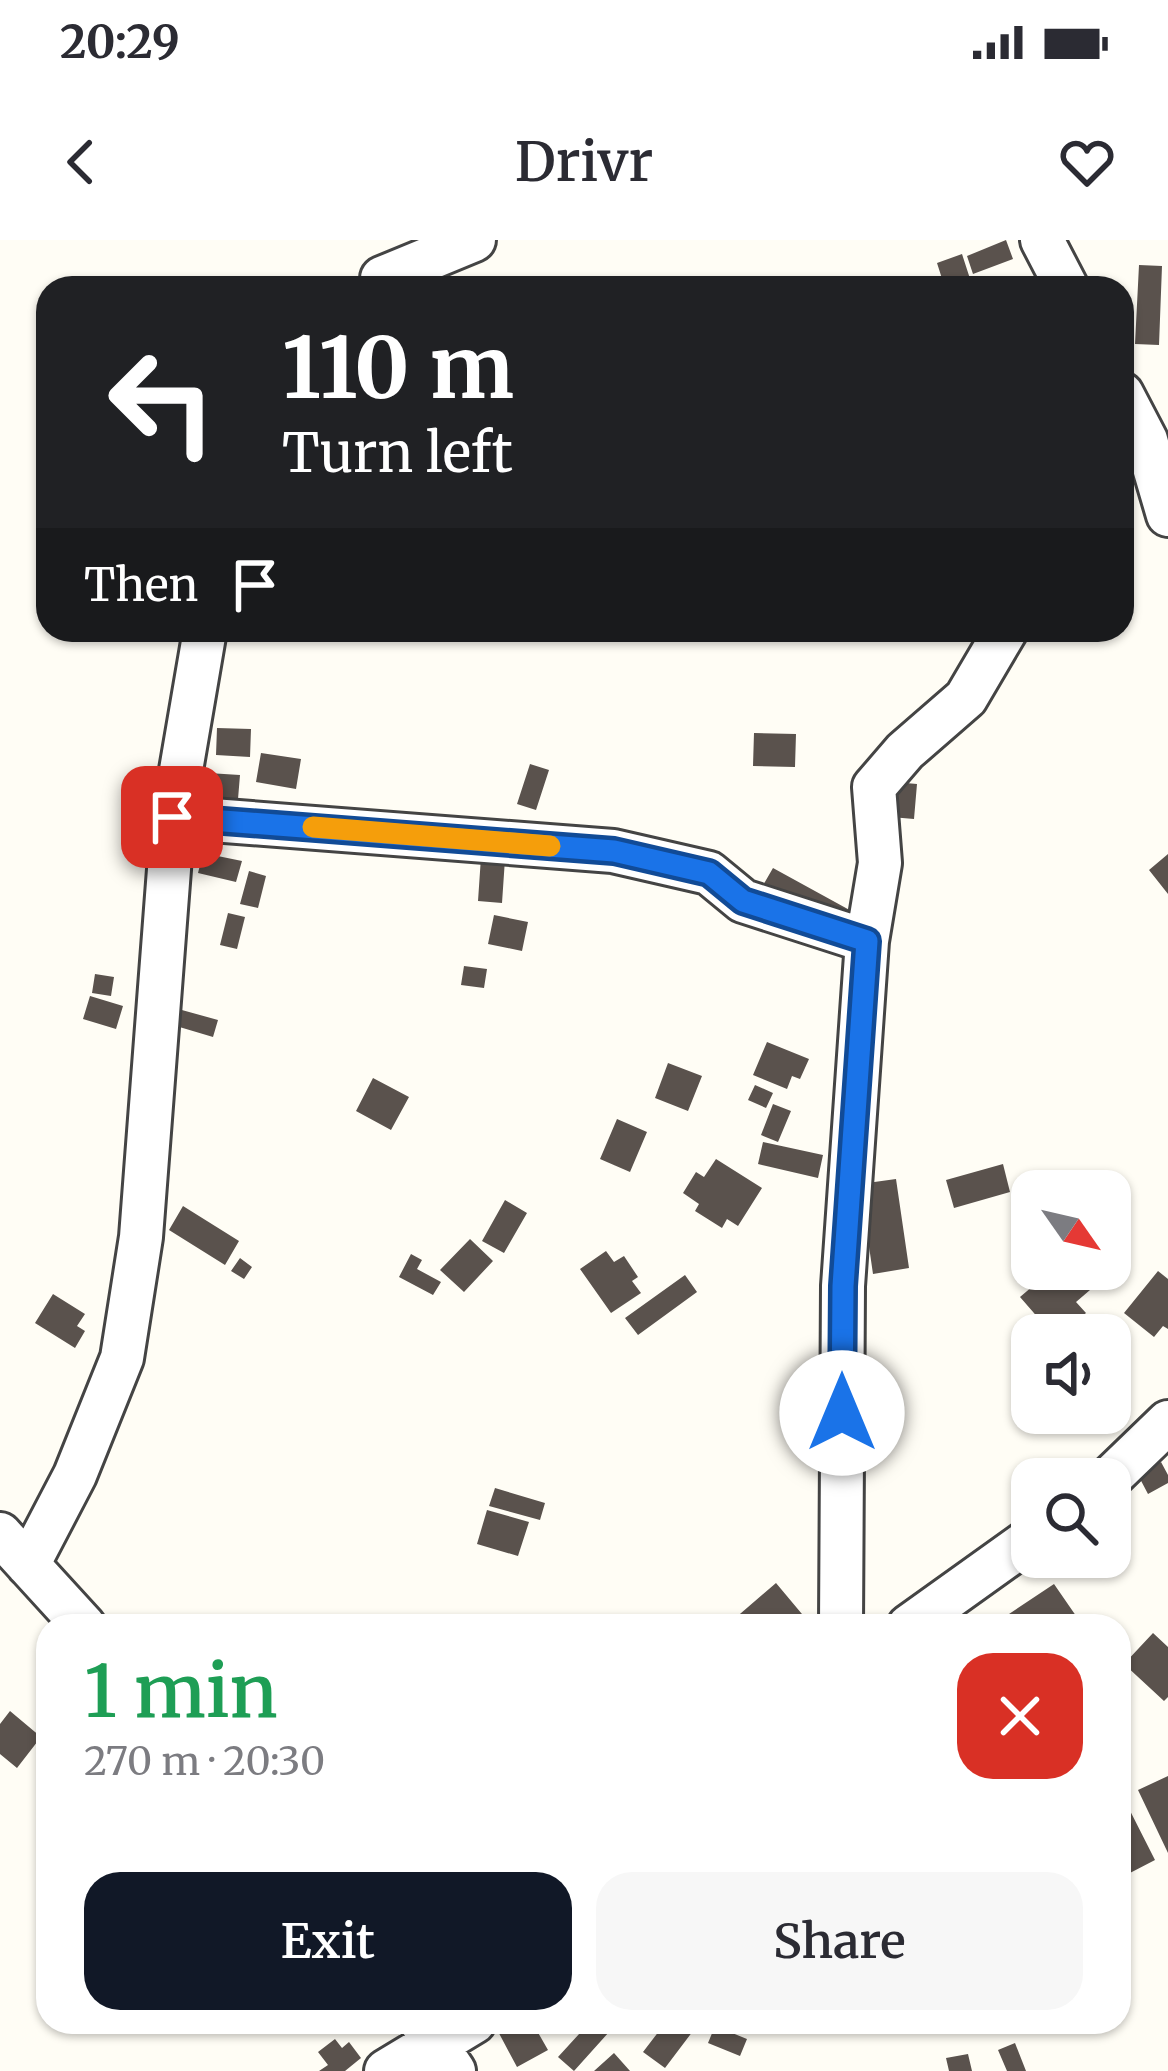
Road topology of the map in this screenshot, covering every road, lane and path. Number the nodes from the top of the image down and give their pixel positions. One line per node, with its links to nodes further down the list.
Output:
1 (474, 240): 3 (street)
2 (1042, 240): 4 (street)
3 (387, 276)
4 (1061, 276)
5 (1134, 417): 6 (street)
6 (1168, 515)
7 (203, 642): 9 (street)
8 (999, 642): 10 (street)
9 (172, 817): 10 (street); 13 (street)
10 (867, 941): 16 (street)
11 (1168, 1422): 12 (street)
12 (1131, 1458)
13 (14, 1550): 15 (street)
14 (1011, 1553): 17 (street)
15 (73, 1614)
16 (841, 1614)
17 (927, 1614)
18 (436, 2045): 19 (street)
19 (386, 2071)

